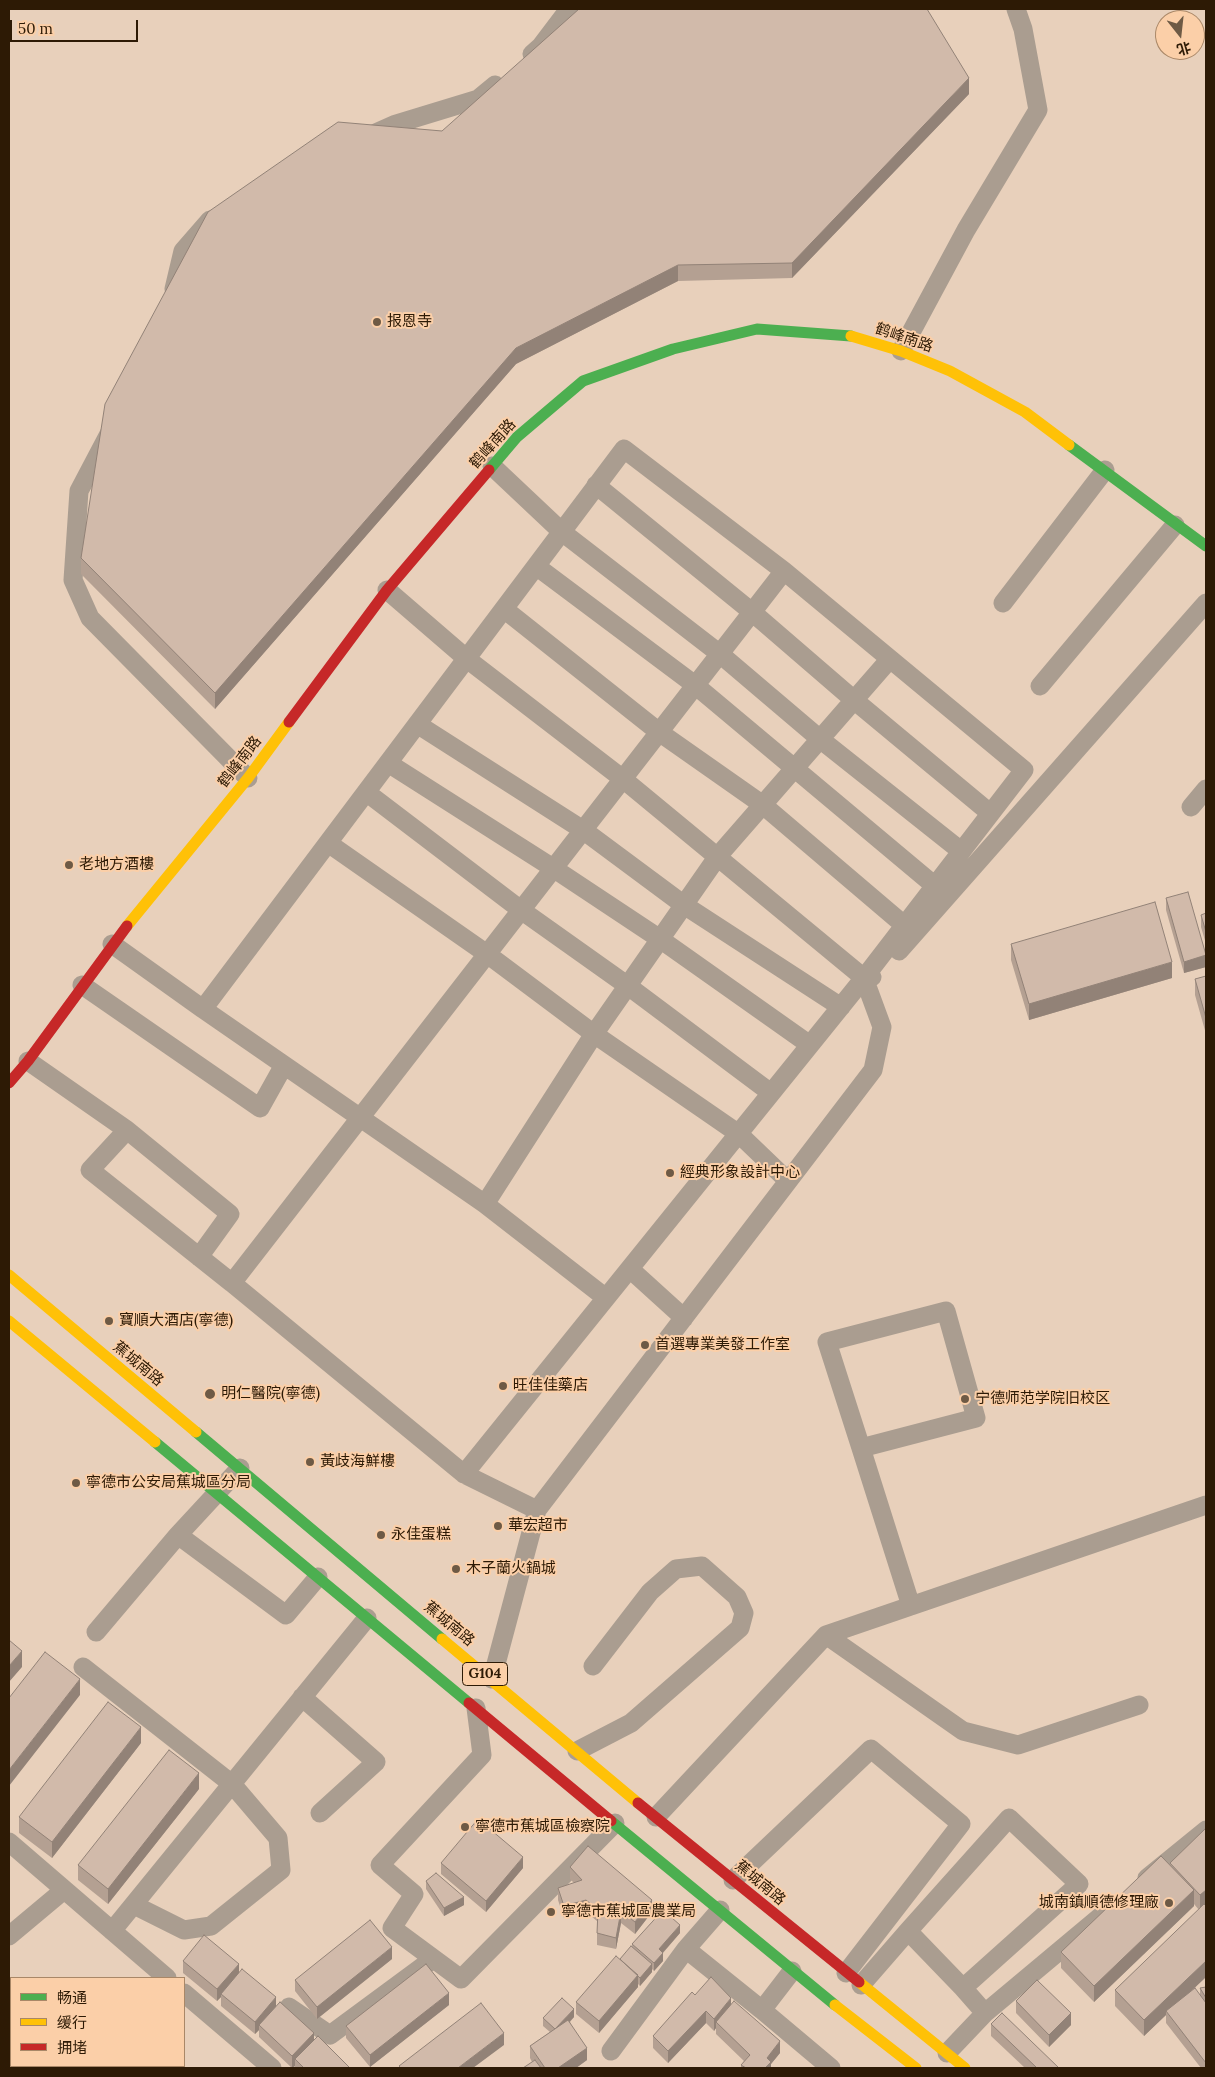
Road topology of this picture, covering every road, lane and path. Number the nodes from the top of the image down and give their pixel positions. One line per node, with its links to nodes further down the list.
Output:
1 (569, 9): 3 (street)
2 (1016, 9): 6 (street)
3 (352, 144)
4 (222, 207): 5 (street)
5 (170, 306)
6 (901, 351): 8 (main road, 鹤峰南路); 9 (main road, 鹤峰南路)
7 (116, 421): 32 (street)
8 (492, 466): 12 (street); 16 (main road, 鹤峰南路)
9 (1105, 470): 11 (main road, 鹤峰南路); 17 (street)
10 (596, 485): 12 (street); 15 (street); 20 (street)
11 (1175, 525): 13 (main road, 鹤峰南路); 25 (street)
12 (562, 532): 14 (street); 21 (street)
13 (1206, 546)
14 (536, 566): 19 (street); 24 (street)
15 (784, 571): 20 (street); 23 (street)
16 (387, 590): 22 (street); 32 (main road, 鹤峰南路)
17 (1003, 603)
18 (1206, 603): 51 (street)
19 (504, 609): 22 (street); 28 (street)
20 (752, 612): 21 (street); 26 (street)
21 (720, 654): 24 (street); 29 (street)
22 (467, 658): 27 (street); 33 (street)
23 (889, 660): 26 (street); 38 (street)
24 (696, 685): 28 (street); 31 (street)
25 (1040, 686)
26 (854, 700): 29 (street); 38 (street)
27 (417, 724): 30 (street); 39 (street)
28 (659, 732): 33 (street); 36 (street)
29 (820, 739): 31 (street); 41 (street)
30 (388, 763): 35 (street); 43 (street)
31 (794, 768): 36 (street); 44 (street)
32 (248, 778): 49 (main road, 鹤峰南路)
33 (623, 779): 39 (street); 42 (street)
34 (1206, 790): 37 (street)
35 (366, 792): 40 (street); 46 (street)
36 (763, 805): 42 (street); 47 (street)
37 (1191, 807)
38 (990, 813): 41 (street)
39 (583, 830): 43 (street); 45 (street)
40 (328, 843): 50 (street); 55 (street)
41 (961, 851): 44 (street)
42 (718, 856): 45 (street); 51 (street)
43 (553, 868): 46 (street); 48 (street)
44 (935, 886): 47 (street)
45 (684, 905): 48 (street); 54 (street)
46 (521, 910): 50 (street); 53 (street)
47 (904, 925): 51 (street)
48 (660, 939): 53 (street); 57 (street)
49 (112, 944): 52 (main road, 鹤峰南路); 55 (street)
50 (487, 954): 56 (street); 62 (street)
51 (864, 978): 54 (street); 65 (street)
52 (82, 985): 58 (main road, 鹤峰南路); 59 (street)
53 (628, 986): 56 (street); 61 (street)
54 (841, 1007): 57 (street)
55 (203, 1009): 59 (street)
56 (594, 1034): 64 (street); 66 (street)
57 (810, 1045): 61 (street)
58 (28, 1061): 60 (main road, 鹤峰南路); 63 (street)
59 (284, 1065): 62 (street)
60 (9, 1083)
61 (771, 1093): 64 (street)
62 (360, 1117): 66 (street); 70 (street)
63 (127, 1130): 67 (street); 67 (street)
64 (739, 1134): 65 (street); 68 (street)
65 (788, 1181): 72 (street)
66 (485, 1204): 71 (street)
67 (199, 1257): 70 (street)
68 (630, 1269): 71 (street); 72 (street)
69 (9, 1275): 75 (main road, 蕉城南路 / G104)
70 (232, 1282): 76 (street)
71 (606, 1298): 76 (street)
72 (684, 1318): 79 (street)
73 (9, 1321): 77 (main road, G104)
74 (861, 1448): 74 (street); 82 (street)
75 (240, 1468): 77 (street); 88 (main road, 蕉城南路 / G104)
76 (464, 1474): 79 (street)
77 (216, 1493): 80 (street); 81 (main road, G104)
78 (1206, 1504): 82 (street)
79 (537, 1510): 88 (street)
80 (178, 1534): 81 (street); 84 (street)
81 (318, 1577): 83 (main road, G104)
82 (910, 1606): 85 (street)
83 (367, 1618): 89 (street); 91 (main road, G104)
84 (96, 1632)
85 (826, 1635): 90 (street); 95 (street)
86 (593, 1666): 92 (street)
87 (83, 1667): 93 (street)
88 (492, 1679): 92 (main road, 蕉城南路 / G104)
89 (302, 1698): 93 (street); 94 (street)
90 (1139, 1705)
91 (476, 1708): 96 (main road, G104); 109 (street)
92 (577, 1751): 95 (main road, 蕉城南路 / G104)
93 (232, 1784): 102 (street); 102 (street)
94 (320, 1813)
95 (656, 1817): 99 (main road, 蕉城南路 / G104)
96 (615, 1823): 104 (main road, G104); 109 (street)
97 (1206, 1830): 100 (street)
98 (9, 1842): 101 (street)
99 (733, 1880): 111 (main road, 蕉城南路 / G104); 111 (street)
100 (1137, 1886)
101 (64, 1890): 105 (street); 107 (street)
102 (134, 1905): 105 (street)
103 (1114, 1905): 118 (street)
104 (720, 1910): 108 (street); 110 (main road, G104)
105 (112, 1932): 112 (street)
106 (908, 1932): 113 (street); 114 (street); 114 (street)
107 (9, 1936)
108 (686, 1950): 117 (street); 119 (street)
109 (433, 1959): 116 (street)
110 (792, 1971): 117 (street); 123 (main road, G104)
111 (846, 1973): 113 (main road, 蕉城南路 / G104)
112 (166, 1977)
113 (861, 1985): 120 (main road, 蕉城南路 / G104)
114 (963, 1988): 118 (street)
115 (185, 1994): 121 (street)
116 (289, 2007)
117 (762, 2010): 122 (street)
118 (985, 2013): 120 (street)
119 (611, 2051)
120 (947, 2053): 124 (main road, 蕉城南路 / G104)
121 (272, 2068)
122 (831, 2068)
123 (916, 2068)
124 (965, 2068)

